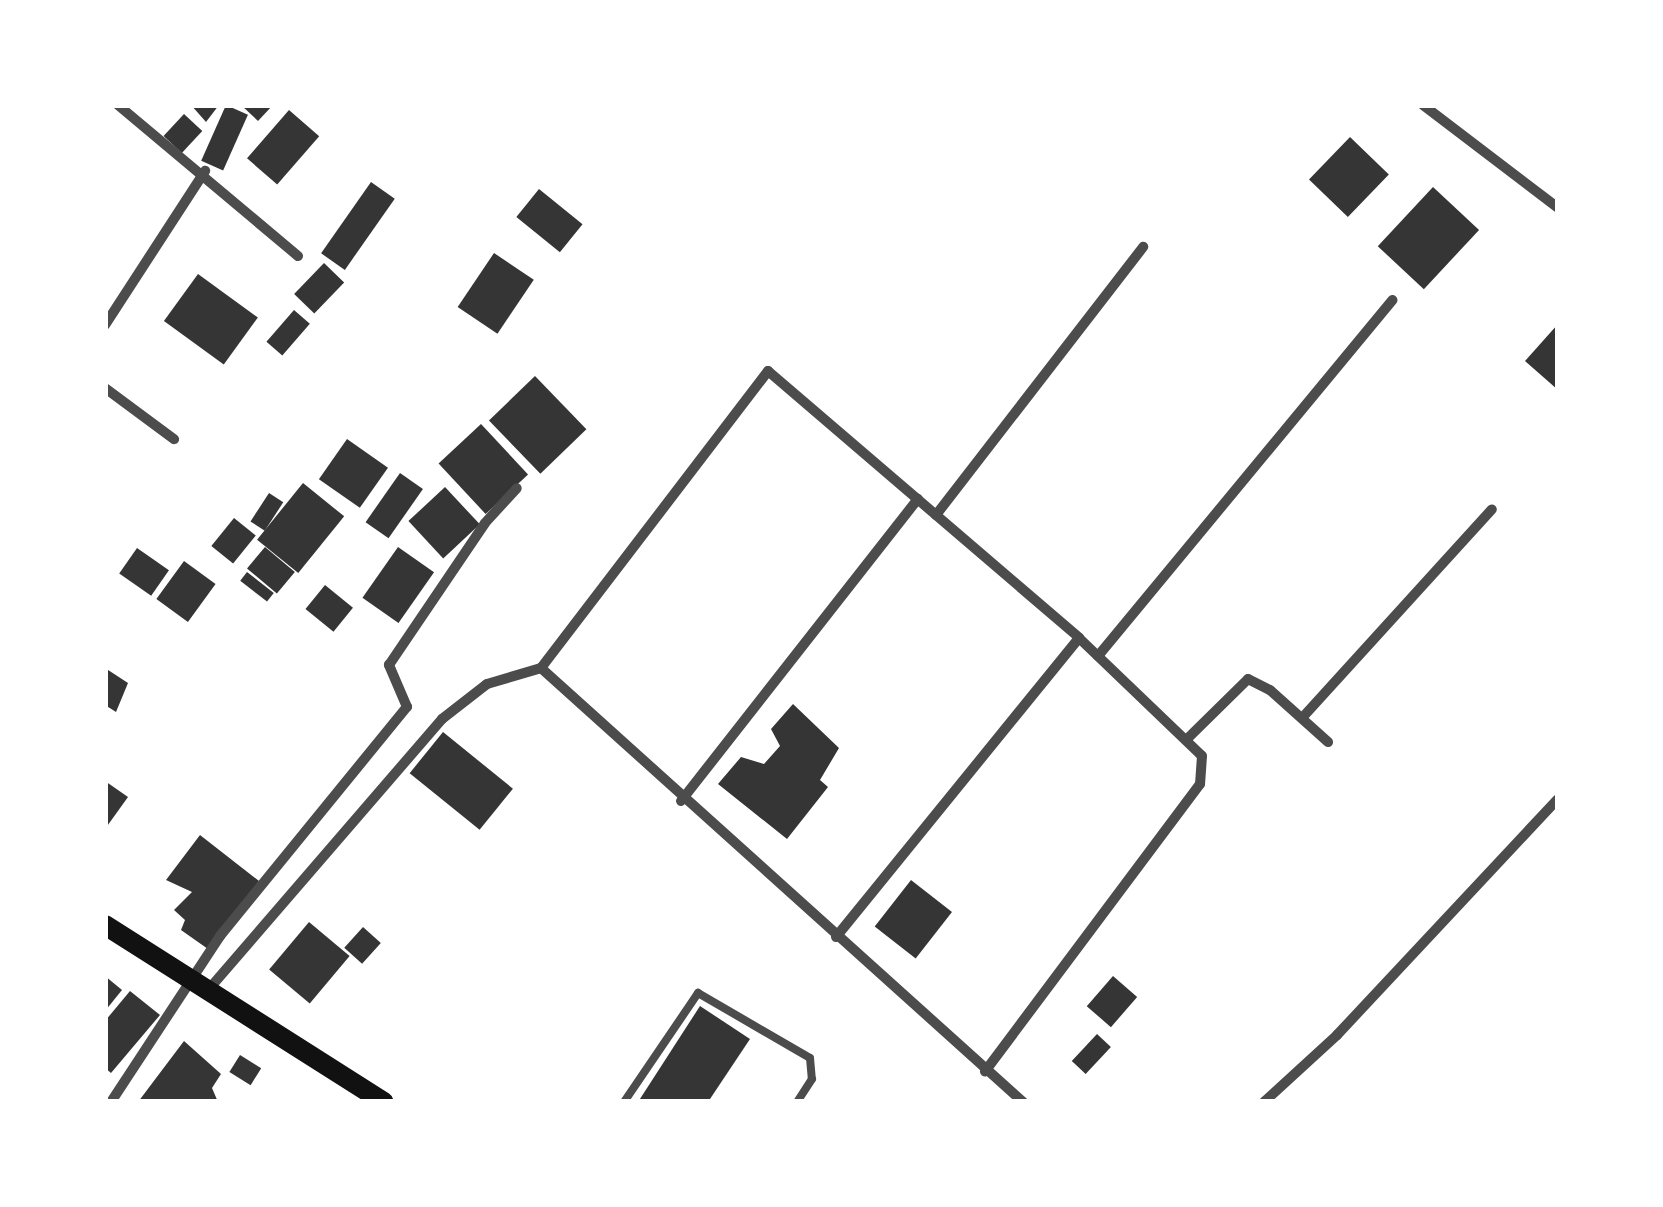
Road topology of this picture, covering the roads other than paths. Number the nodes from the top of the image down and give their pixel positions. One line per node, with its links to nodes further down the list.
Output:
1 (118, 105): 3 (street)
2 (1423, 105): 4 (street)
3 (205, 171): 6 (street); 8 (street)
4 (1558, 208)
5 (1143, 247): 14 (street)
6 (298, 256)
7 (1392, 300): 16 (street)
8 (105, 324)
9 (105, 388): 10 (street)
10 (174, 440)
11 (517, 488): 25 (street)
12 (918, 499): 14 (street); 17 (street); 22 (street)
13 (1492, 509): 18 (street)
14 (936, 516): 15 (street)
15 (1079, 638): 16 (street); 24 (street)
16 (1098, 656): 19 (street)
17 (541, 668): 22 (street); 25 (street)
18 (1302, 718): 19 (street); 20 (street)
19 (1186, 740): 26 (street)
20 (1328, 742)
21 (1558, 799): 32 (street)
22 (681, 800): 24 (street)
23 (105, 925): 25 (main road)
24 (836, 937): 26 (street)
25 (202, 985): 27 (street); 28 (main road)
26 (985, 1071): 31 (street)
27 (111, 1102)
28 (384, 1102)
29 (624, 1102): 30 (lane)
30 (797, 1102)
31 (1024, 1102)
32 (1264, 1102)

